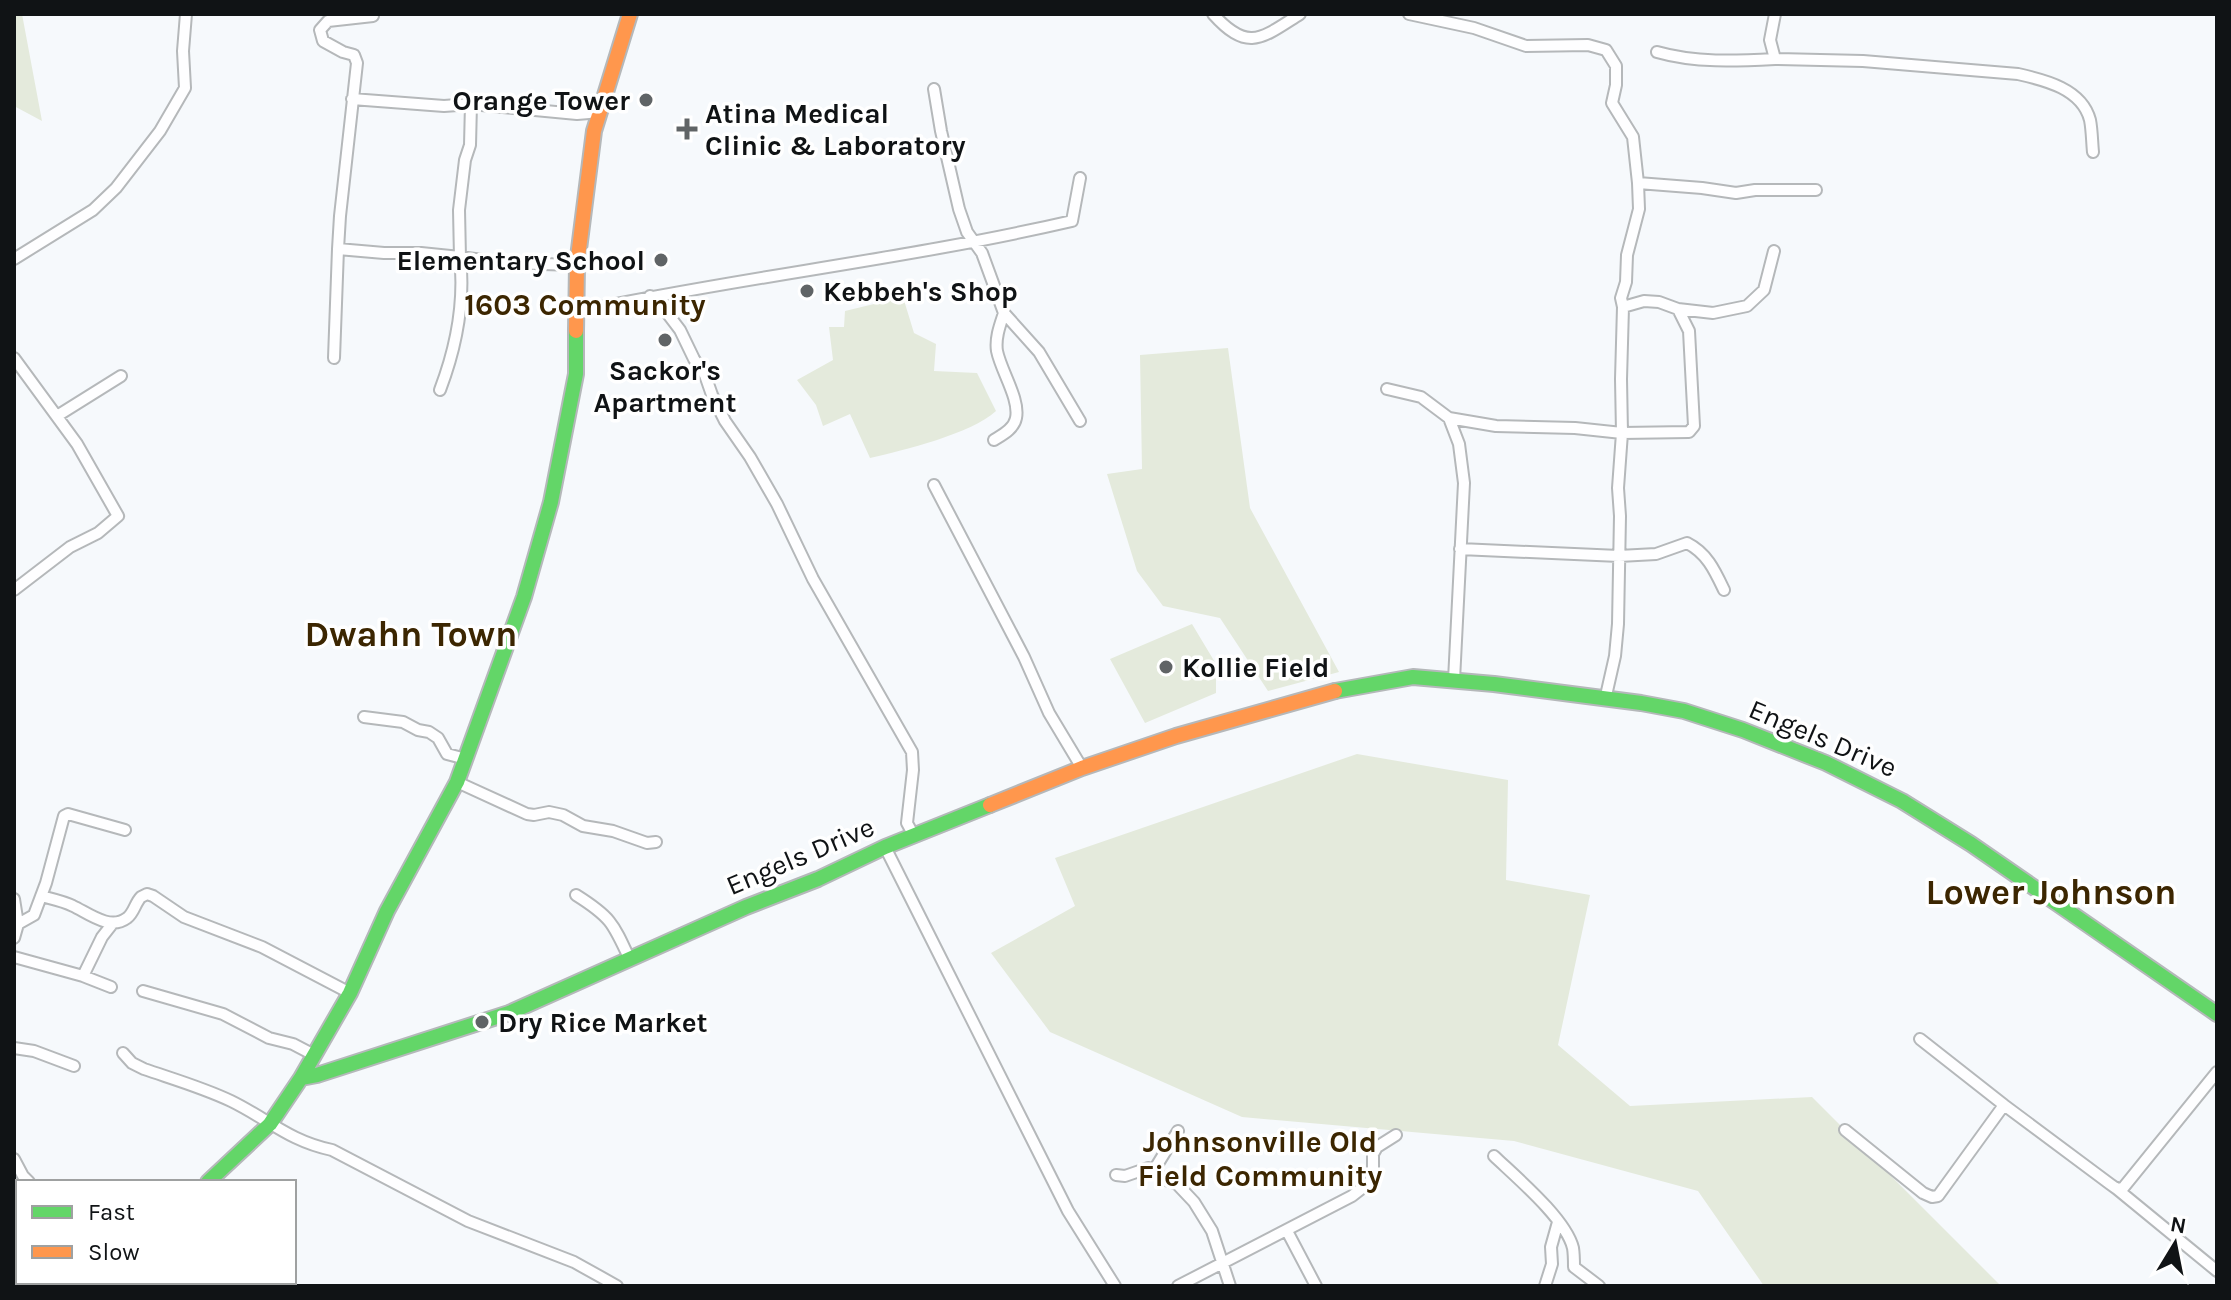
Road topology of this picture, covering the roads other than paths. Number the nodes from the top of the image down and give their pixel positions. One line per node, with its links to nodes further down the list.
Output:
1 (186, 14): 22 (street)
2 (630, 14): 13 (street)
3 (1213, 14): 4 (street)
4 (1300, 14)
5 (1409, 14): 16 (street)
6 (1775, 14): 9 (street)
7 (373, 16): 11 (street)
8 (1657, 52): 9 (street)
9 (1775, 59): 14 (street)
10 (934, 89): 18 (street)
11 (352, 99): 12 (street); 19 (street)
12 (471, 104): 13 (street); 21 (street)
13 (601, 107): 23 (street)
14 (2093, 152)
15 (1080, 178): 18 (street)
16 (1638, 183): 17 (street); 25 (street)
17 (1816, 190)
18 (975, 243): 24 (street); 28 (street)
19 (338, 249): 21 (street); 30 (street)
20 (1774, 251): 26 (street)
21 (460, 257): 23 (street); 33 (street)
22 (14, 259)
23 (577, 265): 27 (street)
24 (650, 296): 27 (street); 51 (street)
25 (1623, 307): 26 (street); 37 (street)
26 (1678, 309): 37 (street)
27 (576, 312): 47 (street)
28 (1004, 313): 36 (street); 38 (street)
29 (14, 358): 34 (street)
30 (334, 358)
31 (121, 376): 34 (street)
32 (1387, 389): 35 (street)
33 (440, 390)
34 (57, 416): 42 (street)
35 (1449, 418): 37 (street); 40 (street)
36 (1080, 421)
37 (1622, 433): 41 (street)
38 (994, 440)
39 (934, 485): 48 (street)
40 (1460, 549): 41 (street); 44 (street)
41 (1619, 556): 43 (street); 45 (street)
42 (14, 590)
43 (1724, 590)
44 (1454, 680): 45 (street, Engels Drive); 48 (street, Engels Drive)
45 (1605, 700): 66 (street, Engels Drive)
46 (364, 717): 47 (street)
47 (466, 759): 49 (street)
48 (1082, 768): 51 (street, Engels Drive)
49 (457, 782): 52 (street); 65 (street)
50 (125, 830): 55 (street)
51 (914, 836): 53 (street, Engels Drive)
52 (656, 842)
53 (885, 847): 61 (street, Engels Drive); 91 (street)
54 (576, 895): 61 (street)
55 (41, 896): 57 (street); 58 (street)
56 (14, 899): 57 (street)
57 (16, 923): 59 (street)
58 (113, 923): 62 (street); 65 (street)
59 (14, 938)
60 (14, 957): 62 (street)
61 (630, 960): 73 (street, Engels Drive)
62 (83, 976): 63 (street)
63 (111, 987)
64 (143, 991): 70 (street)
65 (350, 993): 70 (street)
66 (2217, 1014)
67 (1920, 1039): 74 (street)
68 (14, 1048): 71 (street)
69 (123, 1053): 75 (street)
70 (314, 1055): 73 (street)
71 (74, 1066)
72 (2217, 1072): 85 (street)
73 (301, 1078): 75 (street)
74 (2004, 1105): 76 (street); 85 (street)
75 (270, 1124): 84 (street); 90 (street)
76 (1845, 1130)
77 (1178, 1131): 81 (street)
78 (1396, 1135): 87 (street)
79 (1494, 1156): 86 (street)
80 (14, 1159): 83 (street)
81 (1154, 1170): 82 (street); 88 (street)
82 (1116, 1175)
83 (27, 1180)
84 (210, 1180)
85 (2117, 1189): 89 (street)
86 (1558, 1222): 95 (street); 96 (street)
87 (1287, 1231): 88 (street); 94 (street)
88 (1223, 1263): 92 (street); 93 (street)
89 (2217, 1271)
90 (617, 1286)
91 (1115, 1286)
92 (1178, 1286)
93 (1230, 1286)
94 (1316, 1286)
95 (1545, 1286)
96 (1599, 1286)

